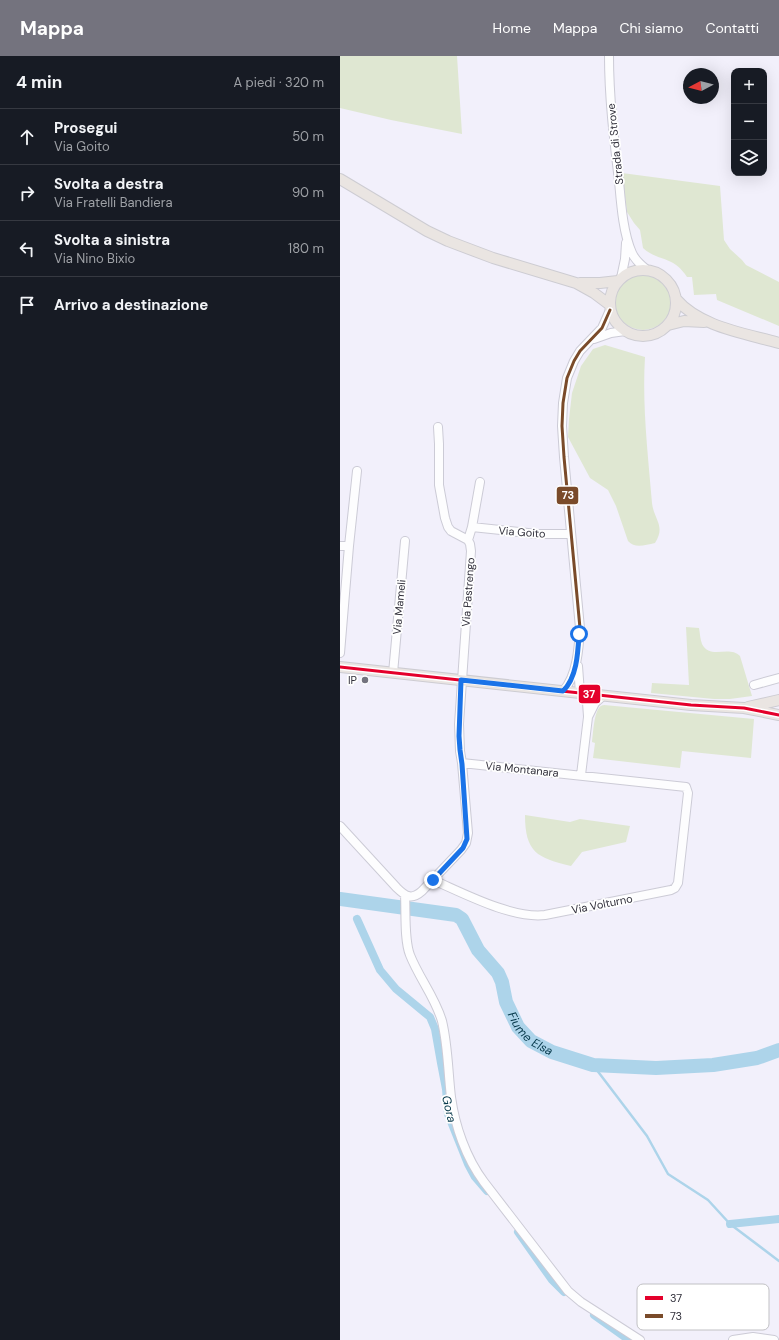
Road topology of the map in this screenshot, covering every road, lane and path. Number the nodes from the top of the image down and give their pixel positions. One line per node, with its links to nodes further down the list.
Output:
1 (609, 56): 3 (street, Strada di Strove)
2 (340, 180): 6 (main road)
3 (626, 232): 4 (street, Strada di Strove); 5 (street, Strada di Strove)
4 (646, 269): 5 (main road); 7 (main road)
5 (619, 279): 6 (main road); 8 (main road)
6 (576, 283): 8 (main road)
7 (676, 299): 9 (main road); 10 (main road)
8 (610, 307): 11 (main road); 12 (street)
9 (707, 322): 10 (main road); 13 (main road)
10 (668, 324): 11 (main road)
11 (625, 331): 12 (street)
12 (592, 340): 18 (street)
13 (779, 343)
14 (438, 427): 19 (street)
15 (357, 472): 22 (street)
16 (480, 482): 17 (street, Via Pastrengo)
17 (472, 527): 18 (street, Via Goito); 19 (street, Via Pastrengo)
18 (571, 534): 24 (street)
19 (468, 540): 28 (street, Via Pastrengo)
20 (405, 541): 26 (street, Via Mameli)
21 (340, 546): 22 (street)
22 (349, 546): 23 (street)
23 (340, 653)
24 (576, 657): 30 (street); 31 (street)
25 (340, 667): 26 (main road)
26 (393, 673): 28 (main road)
27 (779, 678): 29 (street)
28 (461, 680): 30 (main road); 37 (street, Via Pastrengo)
29 (754, 685)
30 (563, 691): 31 (main road)
31 (580, 693): 32 (main road); 36 (street)
32 (603, 696): 34 (main road); 36 (street)
33 (779, 700): 34 (main road)
34 (744, 708): 35 (main road)
35 (779, 715)
36 (588, 716): 38 (street)
37 (462, 764): 38 (street, Via Montanara); 41 (street, Via Pastrengo)
38 (581, 775): 39 (street, Via Montanara)
39 (687, 788): 41 (street, Via Volturno)
40 (340, 826): 42 (street)
41 (433, 880): 42 (street, Via Pastrengo)
42 (405, 895): 43 (street)
43 (640, 1340)
44 (733, 1340): 45 (street)
45 (774, 1340)

